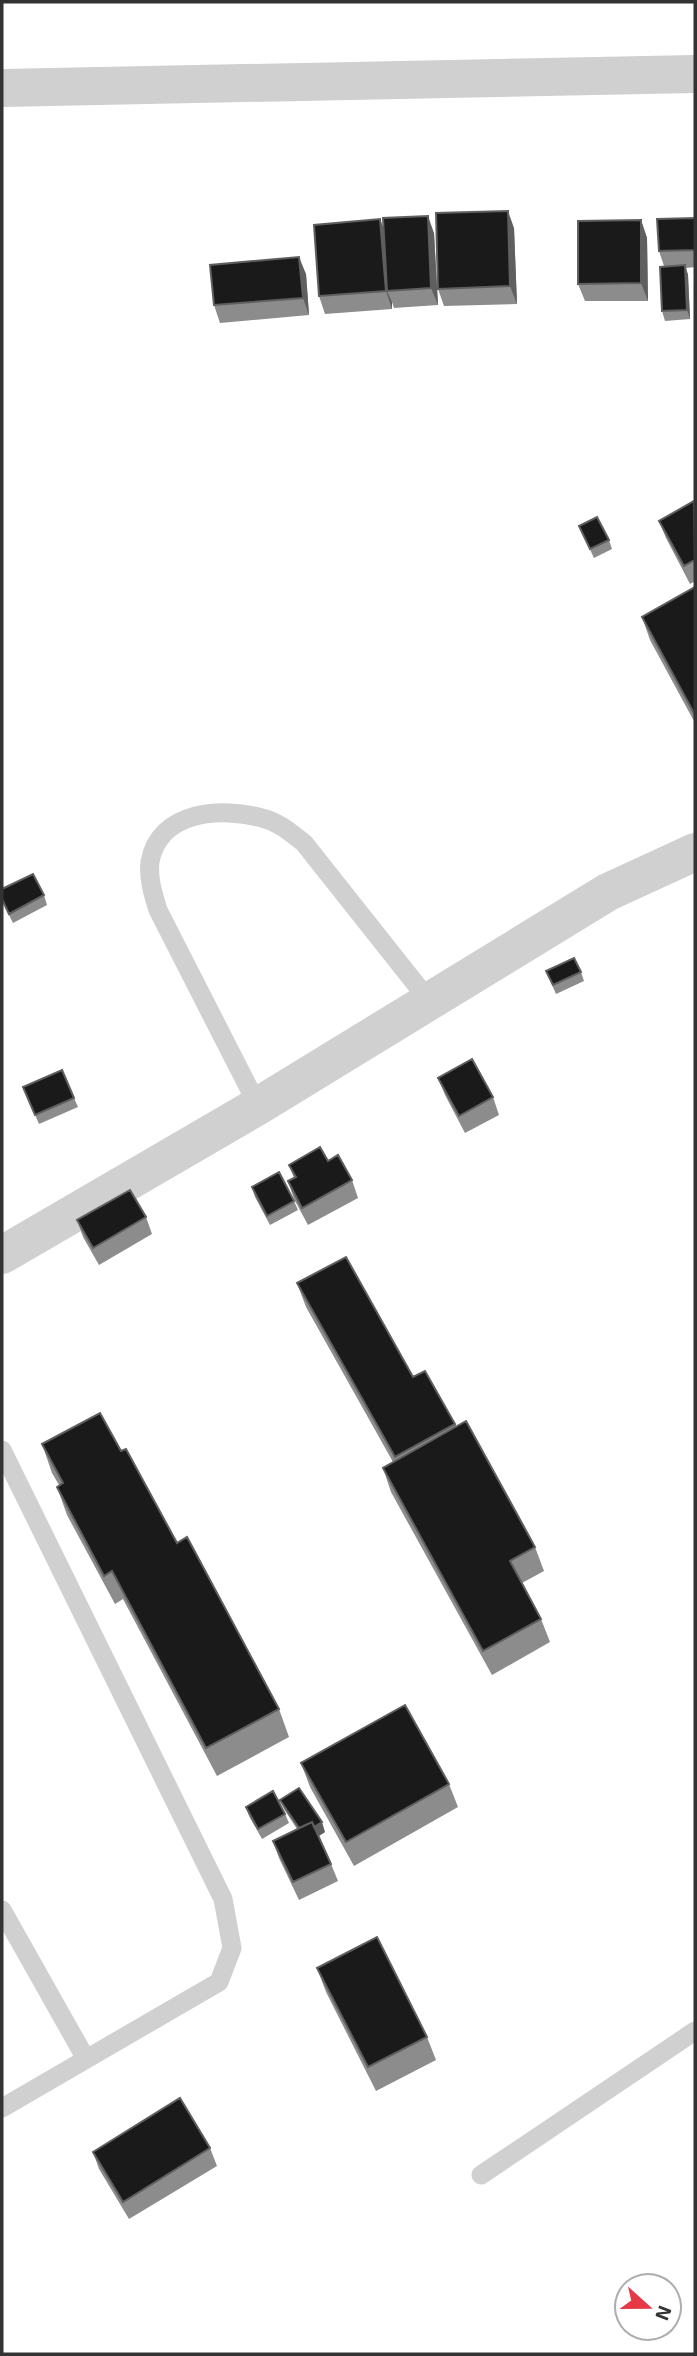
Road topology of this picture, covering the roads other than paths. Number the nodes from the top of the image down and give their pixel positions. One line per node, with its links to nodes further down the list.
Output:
1 (695, 74): 2 (street)
2 (2, 88)
3 (695, 852): 4 (street)
4 (430, 1002): 5 (street); 5 (lane)
5 (258, 1105): 6 (street)
6 (2, 1255)
7 (2, 1450): 10 (lane)
8 (2, 1910): 10 (lane)
9 (695, 2031): 12 (lane)
10 (86, 2059): 11 (lane)
11 (2, 2108)
12 (481, 2175)

